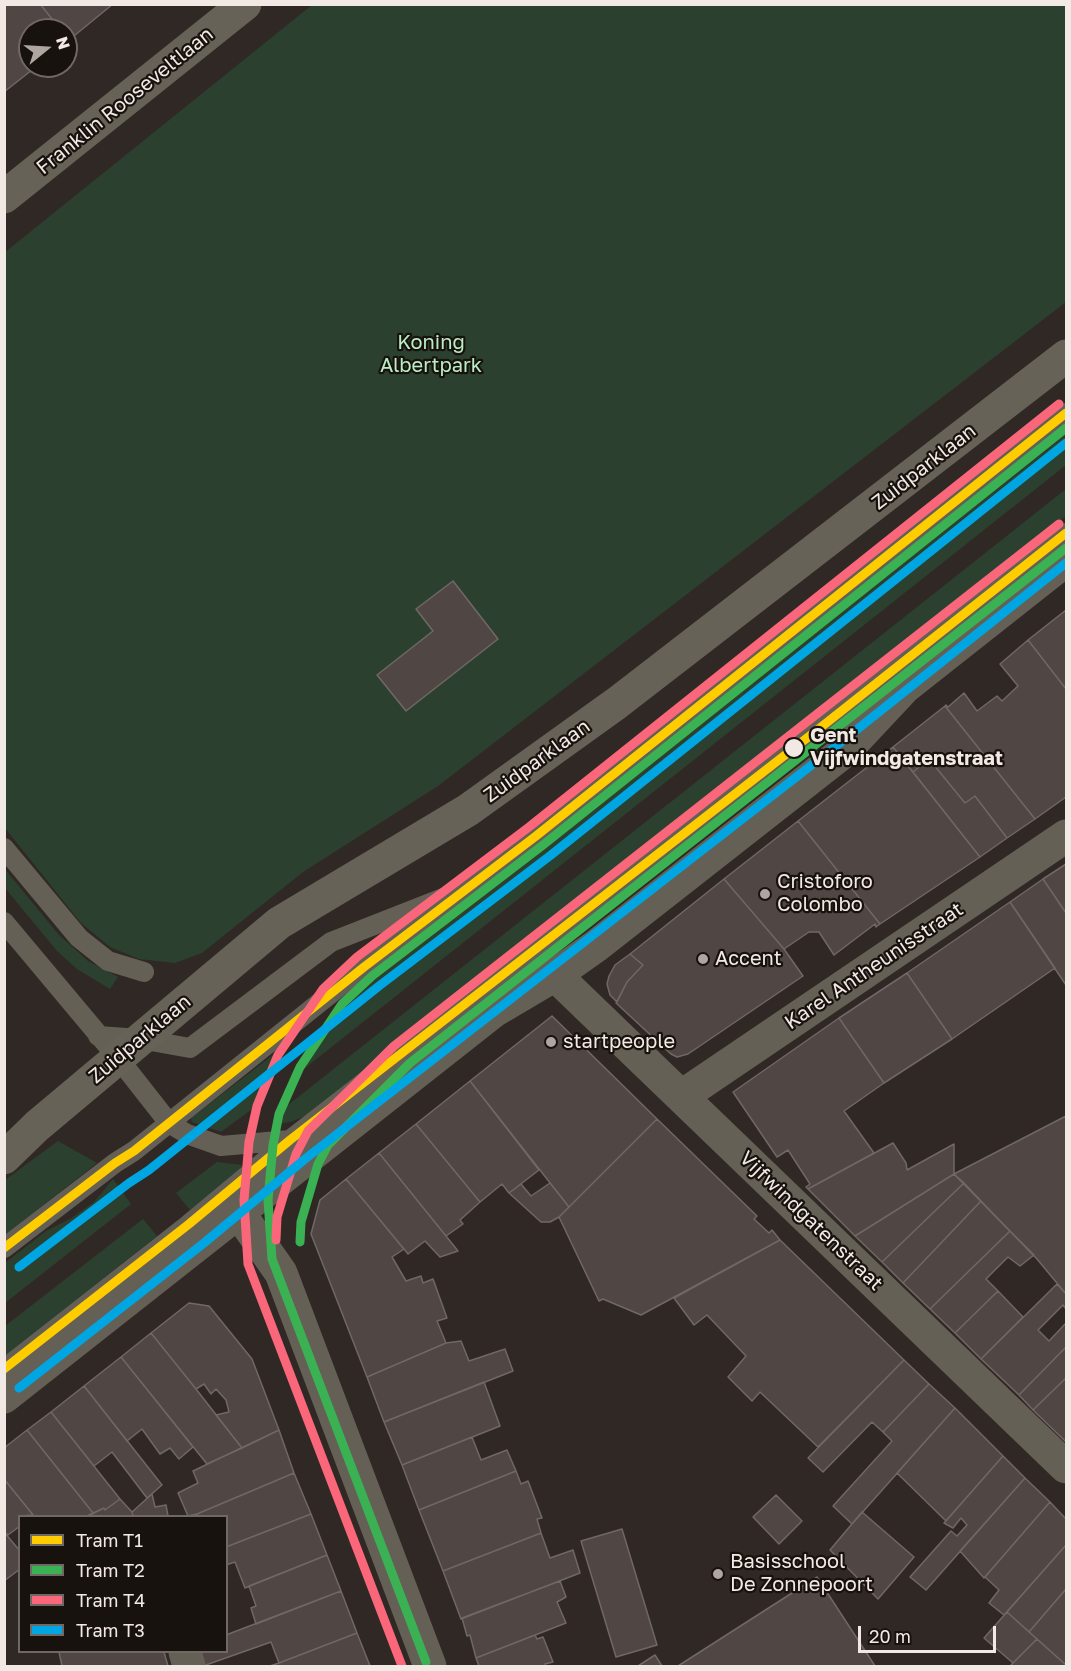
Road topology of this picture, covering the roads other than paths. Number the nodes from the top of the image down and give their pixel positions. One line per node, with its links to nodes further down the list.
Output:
1 (245, 4): 2 (street, Franklin Rooseveltlaan)
2 (4, 197)
3 (1066, 356): 13 (street, Zuidparklaan)
4 (1066, 413): 9 (lane)
5 (1066, 533): 18 (lane)
6 (1066, 560): 12 (street)
7 (1066, 836): 14 (street, Karel Antheunisstraat)
8 (4, 848): 11 (lane)
9 (464, 889): 13 (lane); 15 (lane)
10 (4, 922): 13 (lane)
11 (144, 972)
12 (555, 975): 14 (street, Vijfwindgatenstraat); 20 (street)
13 (118, 1044): 15 (lane); 16 (street, Zuidparklaan)
14 (682, 1096): 24 (street, Vijfwindgatenstraat)
15 (169, 1123): 18 (lane); 21 (lane)
16 (37, 1126): 17 (street); 19 (street, Zuidparklaan)
17 (4, 1139)
18 (290, 1140): 22 (lane)
19 (4, 1158)
20 (239, 1214): 23 (street); 25 (street)
21 (4, 1248)
22 (4, 1369)
23 (4, 1397)
24 (1066, 1467)
25 (430, 1666)

